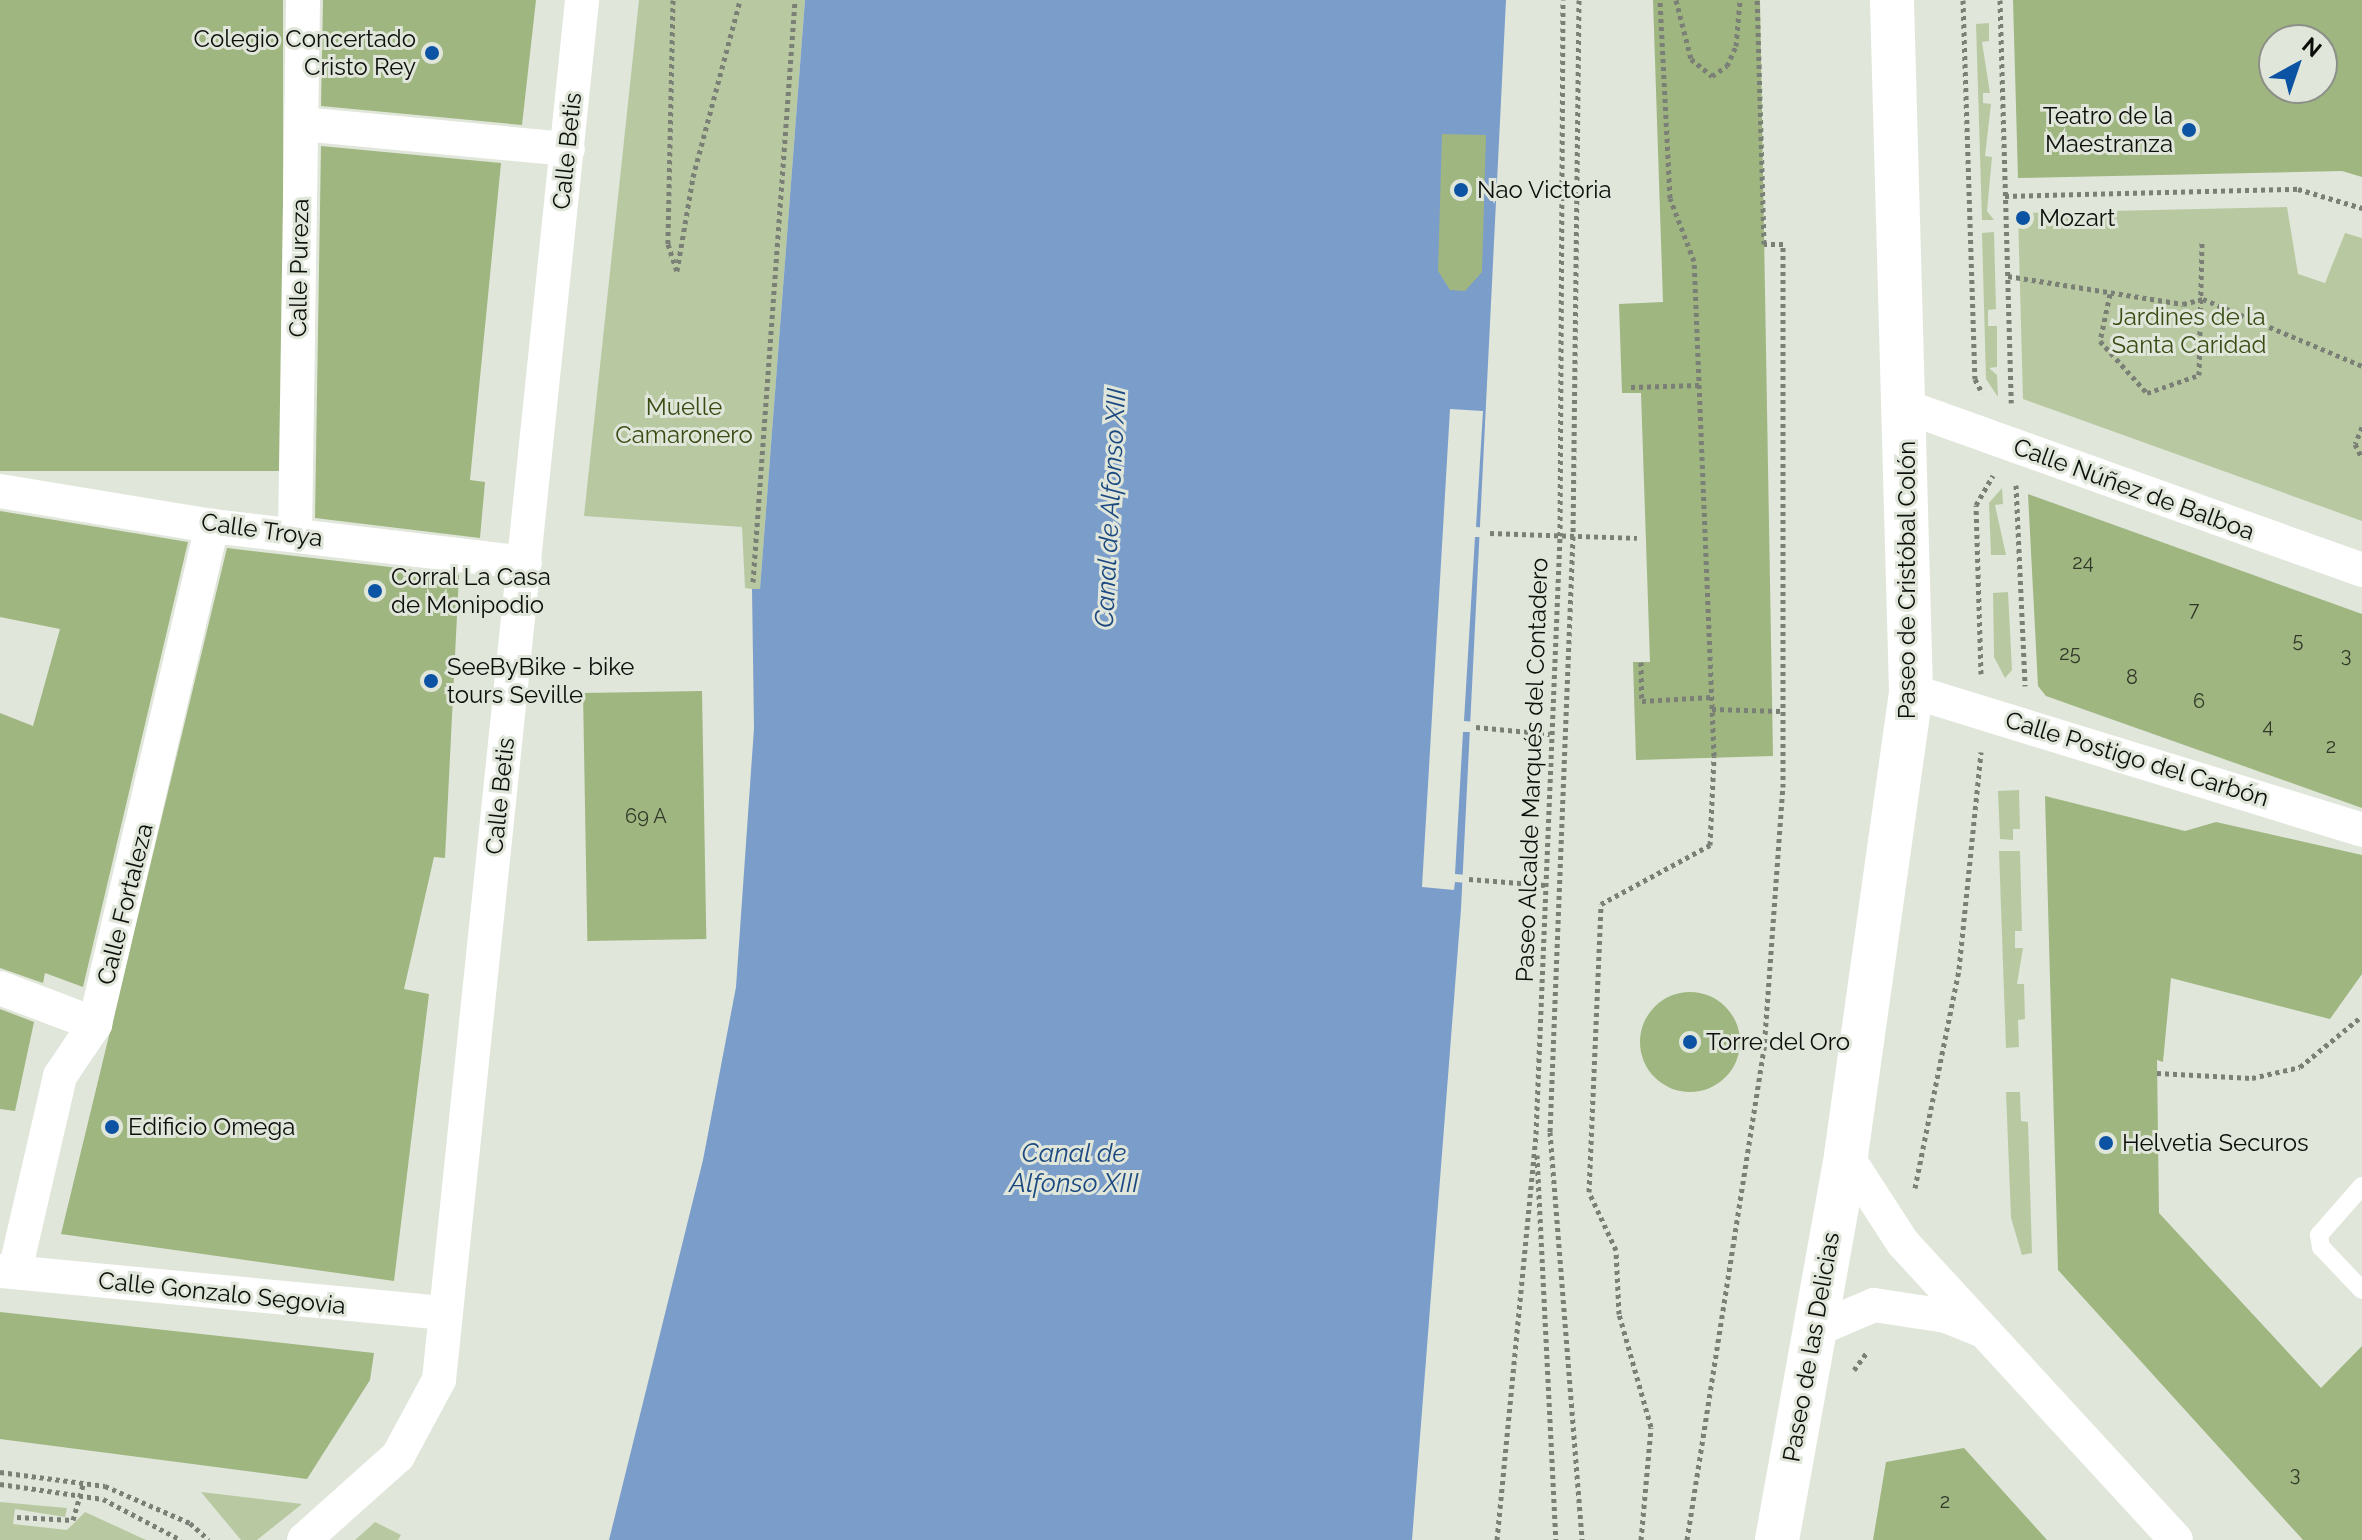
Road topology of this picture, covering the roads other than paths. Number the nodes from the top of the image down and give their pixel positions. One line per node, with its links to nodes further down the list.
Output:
1 (303, 0): 4 (street, Calle Pureza)
2 (582, 0): 5 (street, Calle Betis)
3 (1892, 0): 6 (main road, Paseo de Cristóbal Colón)
4 (302, 124): 5 (street); 9 (street, Calle Pureza)
5 (568, 149): 10 (street, Calle Betis)
6 (1907, 407): 11 (street, Calle Núñez de Balboa); 12 (main road, Paseo de Cristóbal Colón)
7 (0, 491): 8 (street, Calle Troya)
8 (212, 526): 9 (street, Calle Troya); 15 (street, Calle Fortaleza)
9 (295, 535): 10 (street, Calle Troya)
10 (525, 563): 20 (street, Calle Betis)
11 (2362, 570)
12 (1911, 691): 13 (street, Calle Postigo del Carbón); 16 (main road, Paseo de Cristóbal Colón)
13 (2362, 830)
14 (0, 988): 15 (street)
15 (95, 1024): 18 (street, Calle Fortaleza)
16 (1846, 1155): 21 (main road, Paseo de las Delicias); 22 (street)
17 (2362, 1186): 19 (lane)
18 (8, 1271): 20 (street, Calle Gonzalo Segovia)
19 (2362, 1290)
20 (445, 1313): 23 (street, Calle Betis)
21 (1813, 1331): 22 (street); 24 (main road, Paseo de las Delicias)
22 (1991, 1334): 25 (street)
23 (304, 1540)
24 (1777, 1540)
25 (2176, 1540)

